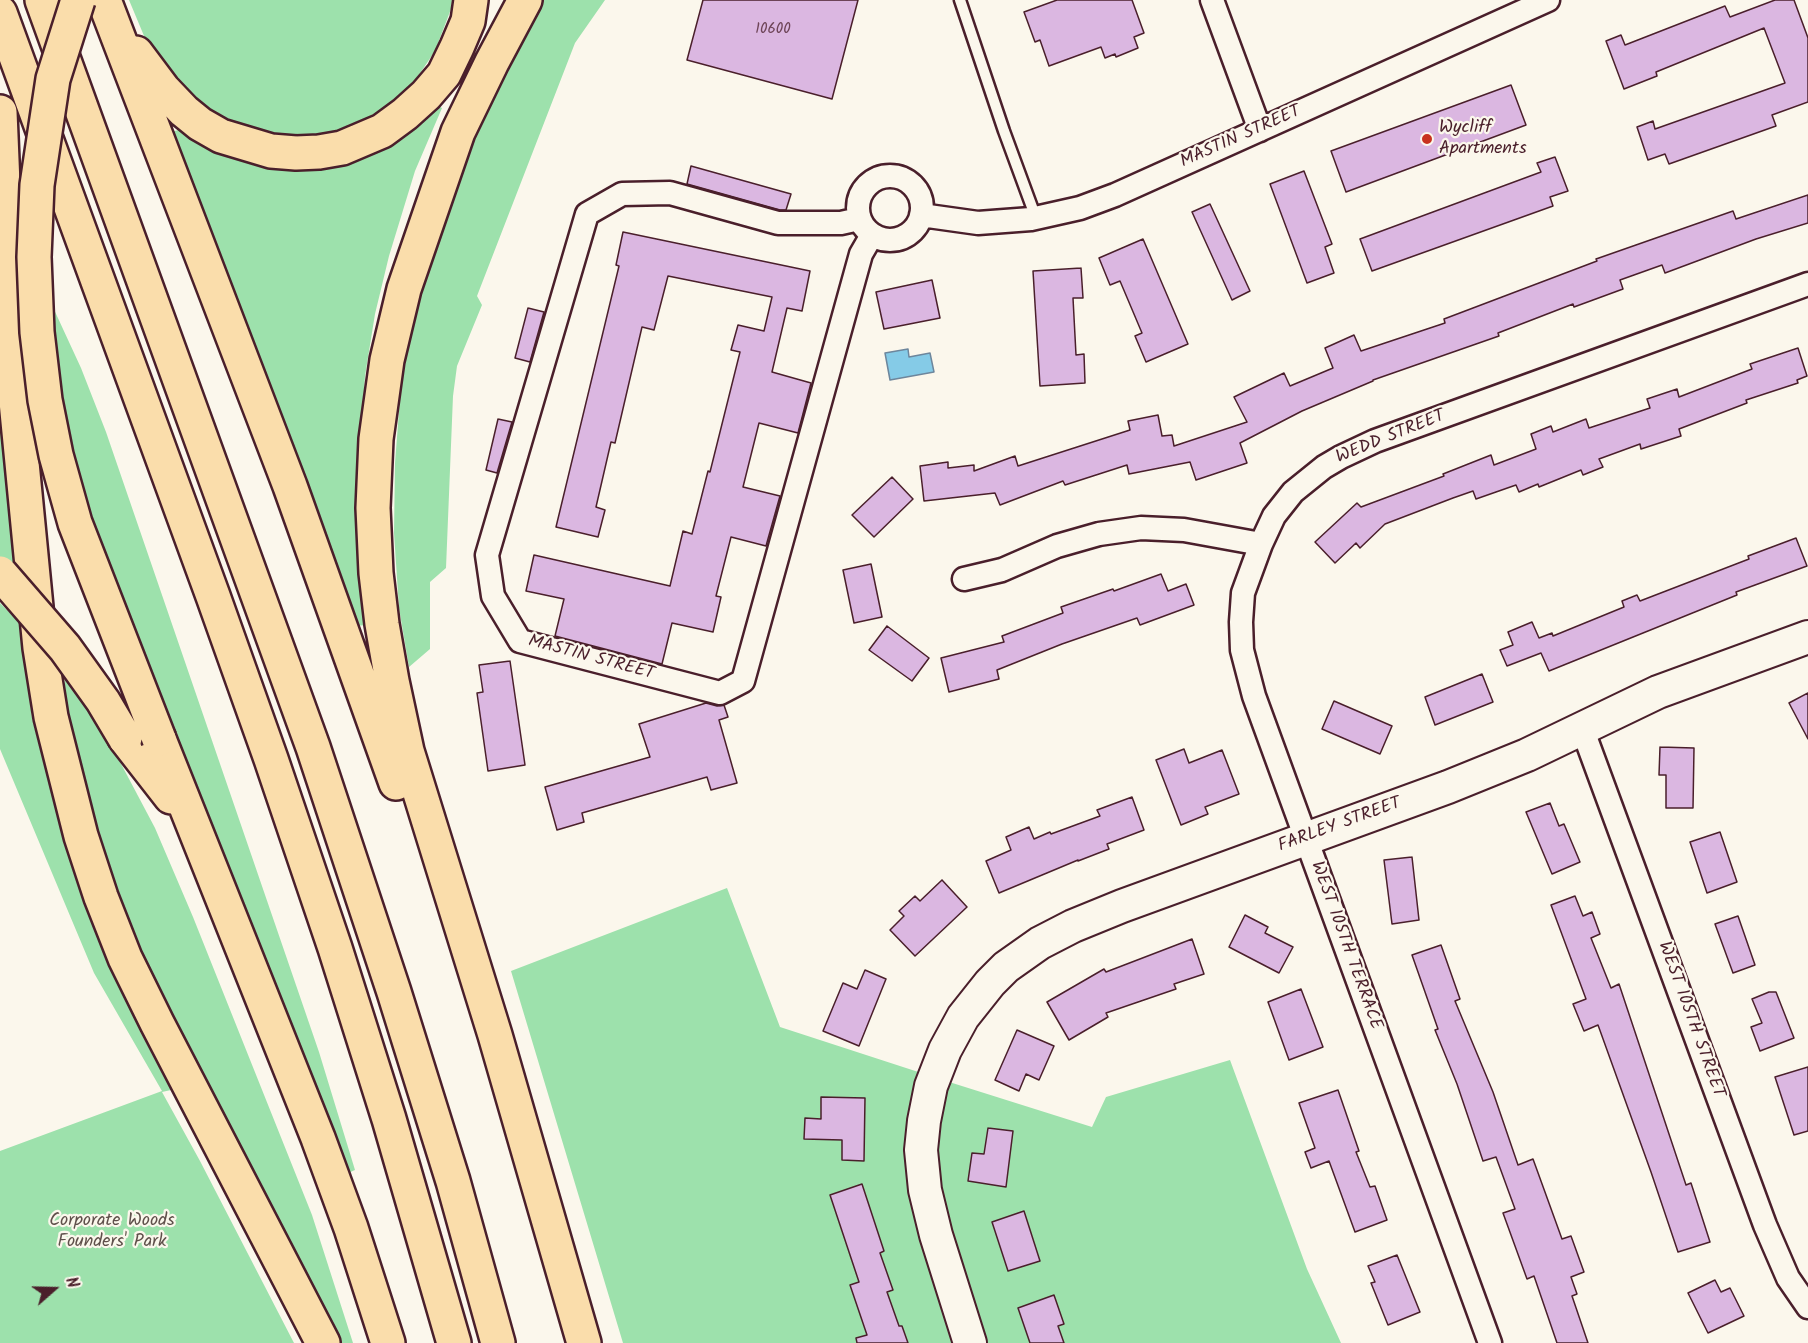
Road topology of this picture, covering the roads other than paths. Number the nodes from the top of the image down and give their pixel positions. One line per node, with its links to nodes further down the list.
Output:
1 (42, 0): 28 (highway)
2 (78, 0): 21 (highway, bridge)
3 (471, 0): 8 (highway)
4 (525, 0): 23 (highway)
5 (960, 0): 13 (lane)
6 (1212, 0): 11 (street)
7 (1548, 0): 11 (street, MASTIN STREET)
8 (108, 10): 23 (highway)
9 (0, 13): 27 (highway)
10 (0, 111): 25 (highway)
11 (1260, 130): 13 (street, MASTIN STREET)
12 (921, 215): 13 (street, MASTIN STREET); 14 (street); 14 (street)
13 (1036, 218)
14 (866, 227): 14 (street, MASTIN STREET)
15 (1808, 284): 16 (street, WEDD STREET)
16 (1261, 544): 18 (street); 22 (street, WEST 105TH TERRACE)
17 (0, 573): 21 (highway, bridge)
18 (964, 579)
19 (1808, 637): 20 (street, FARLEY STREET)
20 (1582, 728): 22 (street, FARLEY STREET); 24 (street, WEST 105TH STREET)
21 (195, 827): 26 (highway)
22 (1306, 839): 30 (street, FARLEY STREET); 31 (street, WEST 105TH TERRACE)
23 (454, 903): 29 (highway)
24 (1808, 1307)
25 (323, 1343)
26 (388, 1343)
27 (454, 1343)
28 (498, 1343)
29 (584, 1343)
30 (970, 1343)
31 (1491, 1343)

